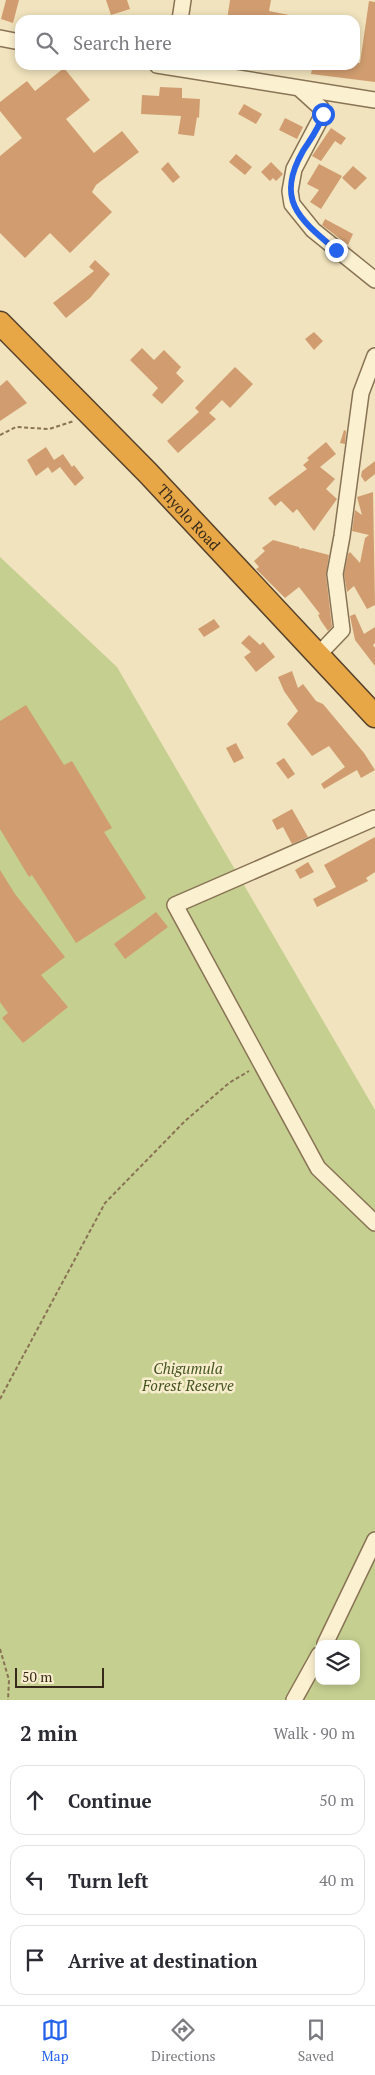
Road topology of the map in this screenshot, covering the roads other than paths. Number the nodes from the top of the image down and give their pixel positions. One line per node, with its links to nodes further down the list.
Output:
1 (183, 0): 2 (street)
2 (181, 15)
3 (0, 38): 4 (street)
4 (15, 41)
5 (189, 70): 6 (street)
6 (300, 90): 7 (street); 8 (street)
7 (375, 100)
8 (375, 280)
9 (0, 322): 11 (highway, Thyolo Road)
10 (375, 356): 11 (street)
11 (319, 654): 12 (highway, Thyolo Road)
12 (375, 716)
13 (375, 818): 14 (street)
14 (375, 1223)
15 (375, 1540): 16 (street)
16 (327, 1640)
17 (315, 1662): 18 (street)
18 (294, 1700)

